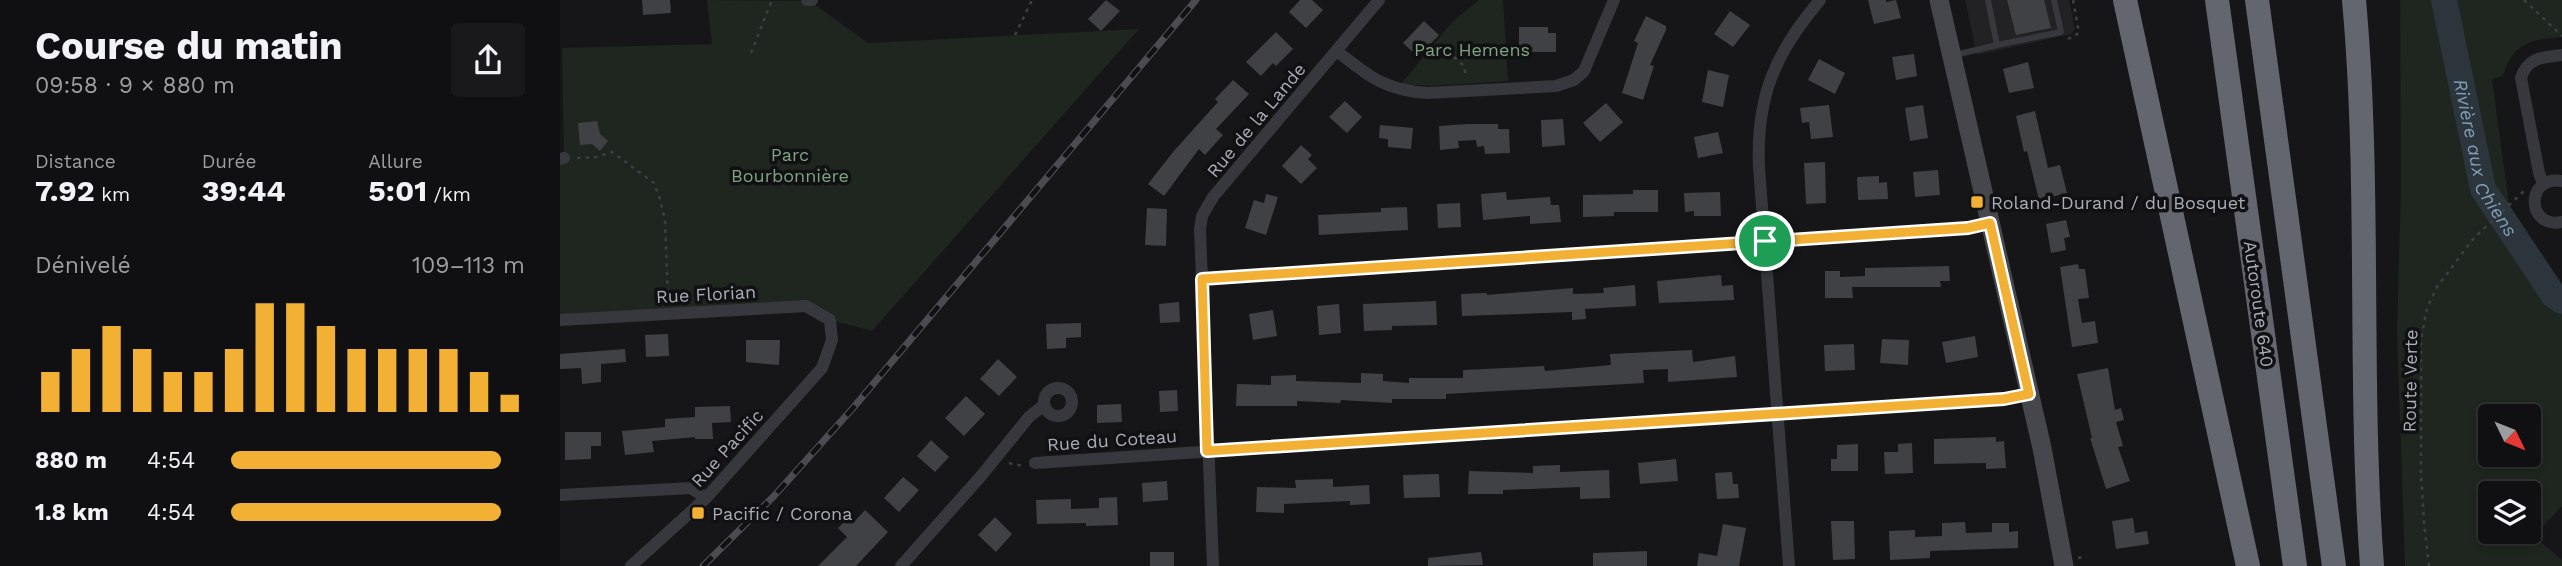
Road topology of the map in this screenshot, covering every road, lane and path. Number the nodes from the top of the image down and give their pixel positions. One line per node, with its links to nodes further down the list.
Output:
1 (772, 0): 18 (path)
2 (1032, 0): 14 (path)
3 (1379, 0): 17 (street, Rue de la Lande)
4 (1614, 0): 17 (street)
5 (1820, 0): 31 (street)
6 (1940, 0): 20 (street)
7 (1988, 0): 16 (lane)
8 (2054, 0): 16 (lane)
9 (2125, 0): 49 (highway)
10 (2217, 0): 50 (highway, Autoroute 640)
11 (2257, 0): 51 (highway)
12 (2354, 0): 52 (highway)
13 (2524, 0): 15 (path)
14 (1015, 35)
15 (2562, 36)
16 (1997, 45): 20 (lane)
17 (1337, 51): 32 (street, Rue de la Lande)
18 (751, 53)
19 (2562, 55): 27 (street)
20 (1952, 56): 30 (street)
21 (1454, 57): 23 (path)
22 (1465, 58): 23 (path)
23 (1461, 64): 24 (path)
24 (1467, 84)
25 (562, 159): 33 (path)
26 (2562, 181): 27 (street)
27 (2543, 184): 29 (street)
28 (2523, 191): 53 (path, Route Verte)
29 (2562, 222)
30 (1990, 223): 31 (street); 36 (street)
31 (1765, 241): 32 (street); 38 (street)
32 (1202, 279): 39 (street, Rue de la Lande)
33 (669, 314): 34 (street, Rue Florian); 35 (street, Rue Florian)
34 (560, 320)
35 (832, 340): 43 (street, Rue Pacific)
36 (2029, 394): 38 (street, Rue du Coteau); 48 (street)
37 (1044, 405): 45 (street, Rue du Coteau)
38 (1779, 414): 39 (street, Rue du Coteau); 47 (street)
39 (1207, 451): 41 (street, Rue du Coteau); 46 (street, Rue de la Lande)
40 (1005, 459): 41 (path, Rue du Coteau)
41 (1032, 465)
42 (560, 495): 43 (street)
43 (706, 498): 44 (street, Rue Pacific)
44 (631, 566)
45 (901, 566)
46 (1213, 566)
47 (1789, 566)
48 (2064, 566)
49 (2248, 566)
50 (2295, 566)
51 (2334, 566)
52 (2372, 566)
53 (2429, 566)

